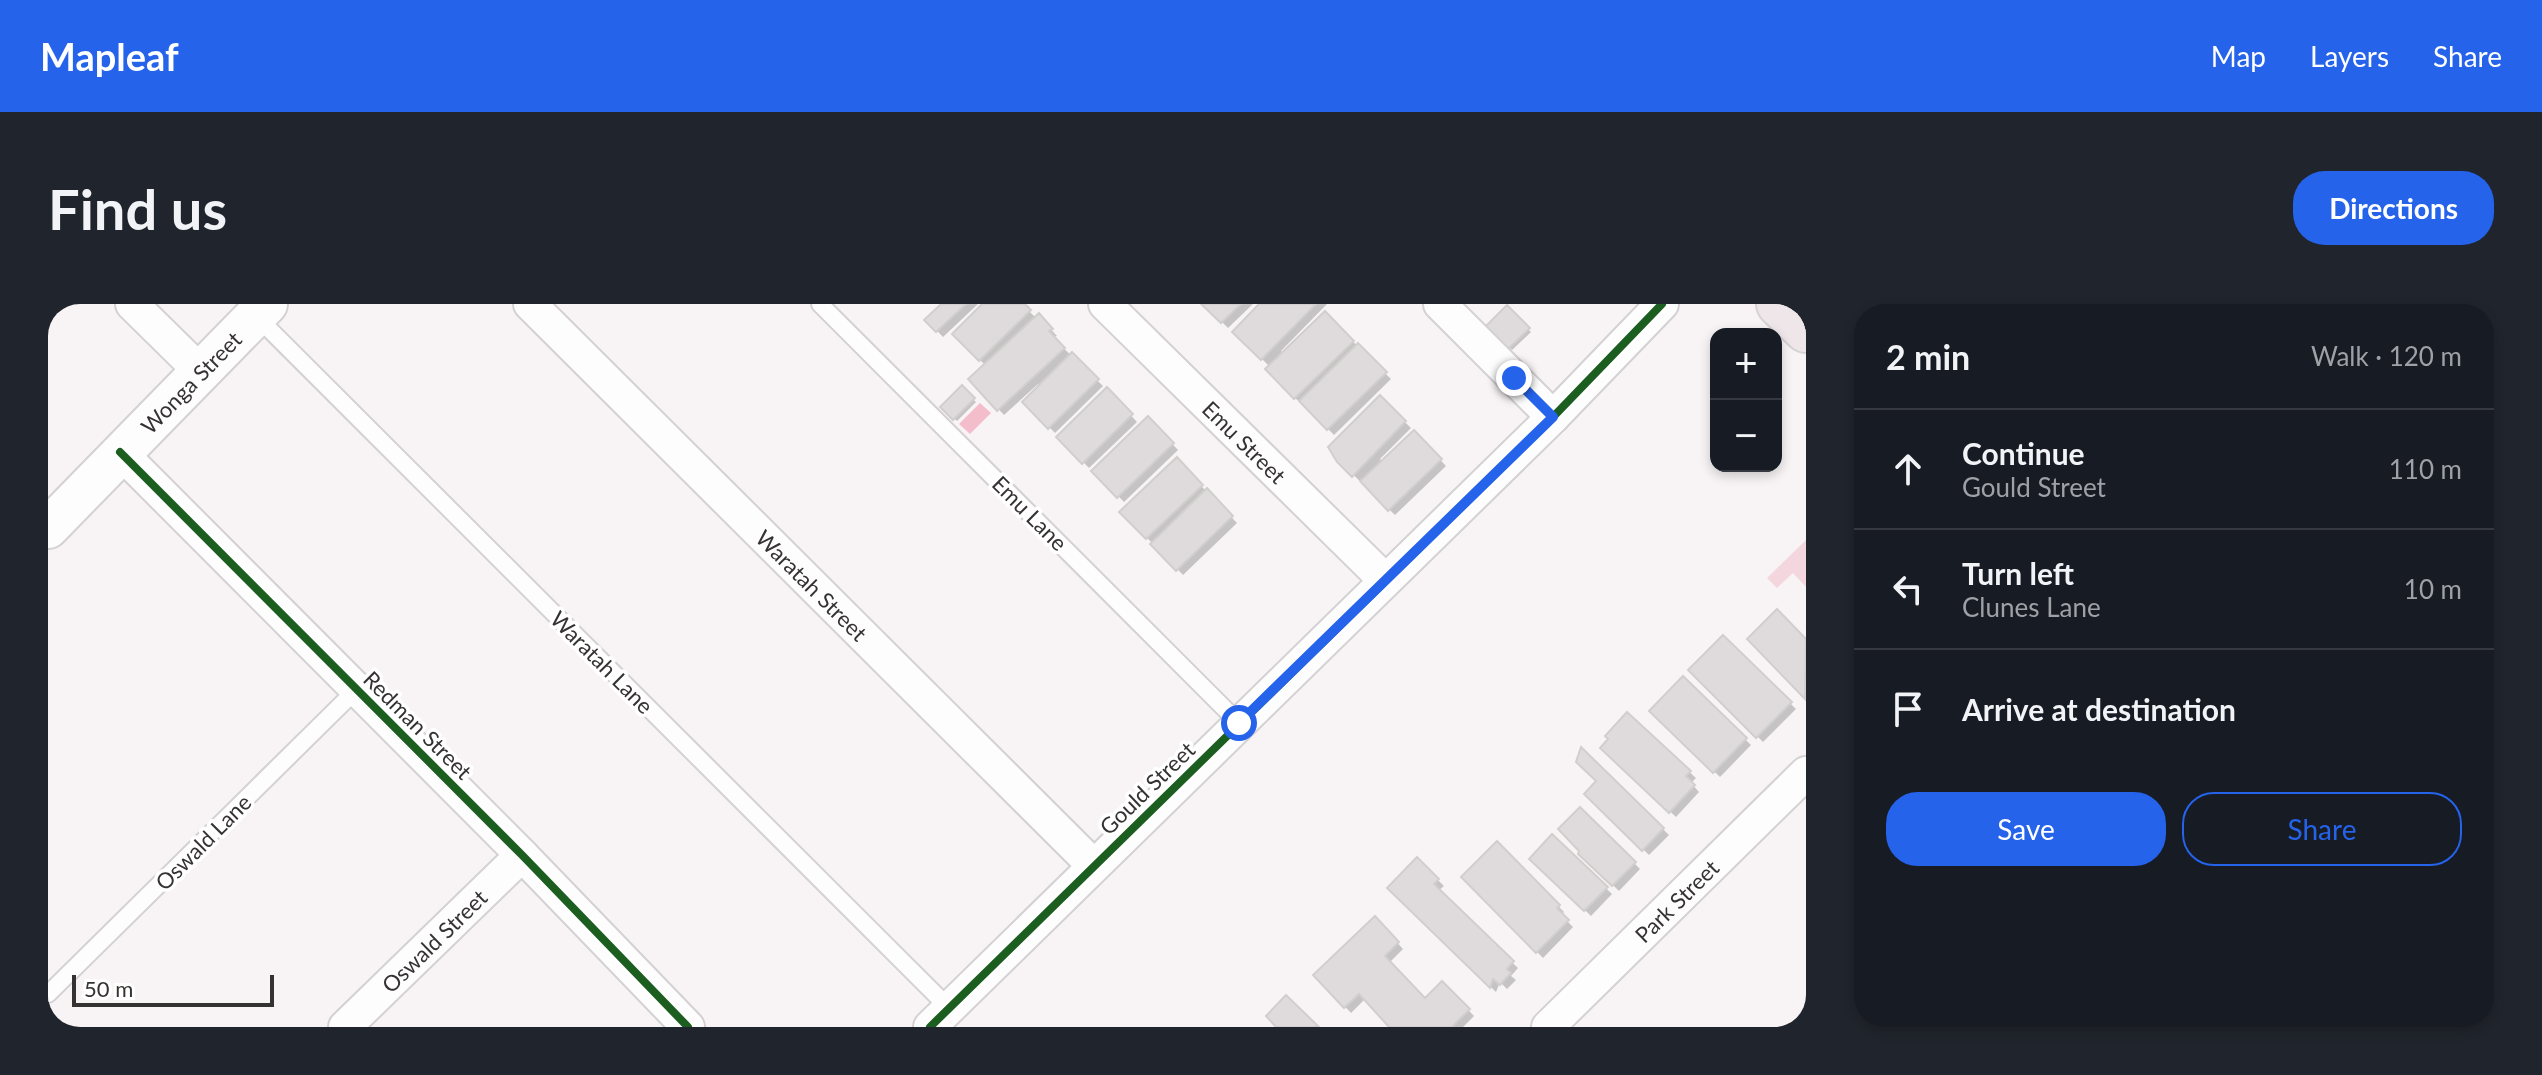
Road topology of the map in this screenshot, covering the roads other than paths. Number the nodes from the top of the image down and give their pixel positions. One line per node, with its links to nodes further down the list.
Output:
1 (132, 304): 10 (street)
2 (530, 304): 19 (street, Waratah Street)
3 (820, 304): 16 (lane, Emu Lane)
4 (1105, 304): 14 (street, Emu Street)
5 (1440, 304): 11 (street)
6 (1662, 304): 11 (street, Gould Street)
7 (1779, 304): 9 (highway)
8 (261, 310): 10 (street, Wonga Street); 21 (lane, Waratah Lane)
9 (1806, 330)
10 (200, 371): 12 (street, Wonga Street)
11 (1553, 417): 14 (street, Gould Street)
12 (120, 452): 13 (street, Wonga Street); 15 (street, Redman Street)
13 (48, 528)
14 (1385, 580): 16 (street, Gould Street)
15 (357, 689): 18 (street, Redman Street); 20 (lane, Oswald Lane)
16 (1239, 723): 19 (street, Gould Street)
17 (1806, 773): 24 (street, Park Street)
18 (522, 855): 22 (street, Oswald Street); 23 (street, Redman Street)
19 (1093, 865): 21 (street, Gould Street)
20 (48, 994)
21 (939, 1018)
22 (345, 1027)
23 (688, 1027)
24 (1548, 1027)

